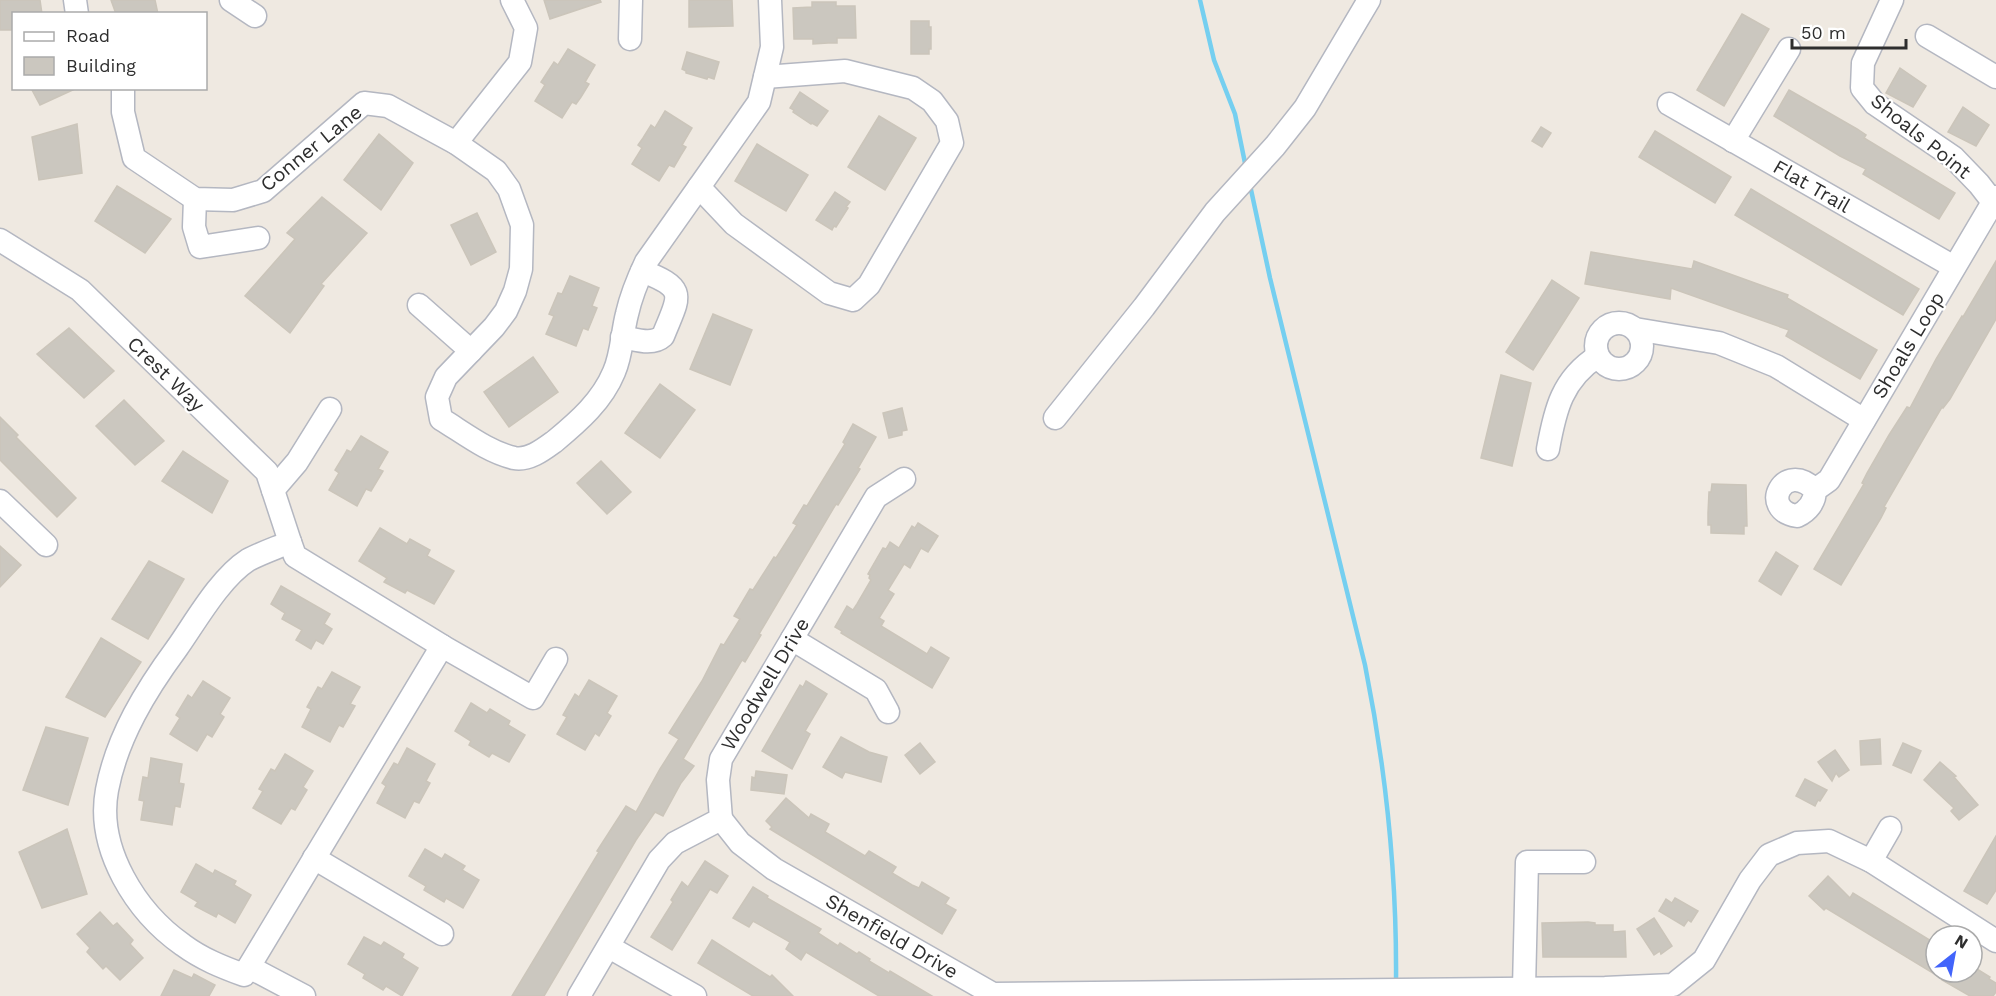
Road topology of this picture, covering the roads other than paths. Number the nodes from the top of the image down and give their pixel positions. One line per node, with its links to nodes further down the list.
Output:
1 (231, 0): 7 (street)
2 (512, 0): 16 (street)
3 (631, 0): 9 (street)
4 (770, 0): 11 (street)
5 (1369, 0): 30 (street)
6 (1892, 0): 18 (street, Shoals Point)
7 (255, 16)
8 (1928, 36): 12 (street)
9 (630, 39)
10 (1789, 49): 15 (street)
11 (765, 77): 17 (street); 17 (street)
12 (1996, 77)
13 (123, 90): 19 (street)
14 (1669, 104): 15 (street, Flat Trail)
15 (1733, 141): 22 (street, Flat Trail)
16 (456, 142): 19 (street, Conner Lane); 27 (street, Conner Lane)
17 (699, 188): 23 (street)
18 (1994, 199): 22 (street, Shoals Loop)
19 (195, 200): 20 (street)
20 (258, 238)
21 (0, 240): 34 (street, Crest Way)
22 (1954, 267): 31 (street, Shoals Loop)
23 (642, 271): 26 (street); 26 (street)
24 (419, 305): 27 (street)
25 (1635, 329): 28 (street); 28 (street); 31 (street)
26 (622, 337): 27 (street, Conner Lane)
27 (471, 351)
28 (1598, 356): 32 (street)
29 (330, 409): 34 (street)
30 (1055, 418)
31 (1864, 420): 35 (street, Shoals Loop)
32 (1548, 449)
33 (904, 479): 39 (street, Woodwell Drive)
34 (273, 490): 37 (street, Crest Way)
35 (1815, 490)
36 (0, 501): 38 (street)
37 (290, 542): 40 (street); 51 (street)
38 (46, 545)
39 (792, 639): 42 (street); 43 (street, Woodwell Drive)
40 (442, 646): 41 (street); 45 (street)
41 (556, 659)
42 (888, 712)
43 (721, 819): 50 (street); 52 (street, Shenfield Drive)
44 (1890, 828): 46 (street)
45 (314, 858): 48 (street); 51 (street)
46 (1872, 861): 49 (street, Shenfield Drive); 53 (street, Shenfield Drive)
47 (1584, 862): 52 (street)
48 (442, 934)
49 (1996, 941)
50 (609, 947): 55 (street); 56 (street)
51 (249, 967): 54 (street)
52 (1524, 988): 53 (street, Shenfield Drive)
53 (1581, 992)
54 (304, 996)
55 (579, 996)
56 (695, 996)

